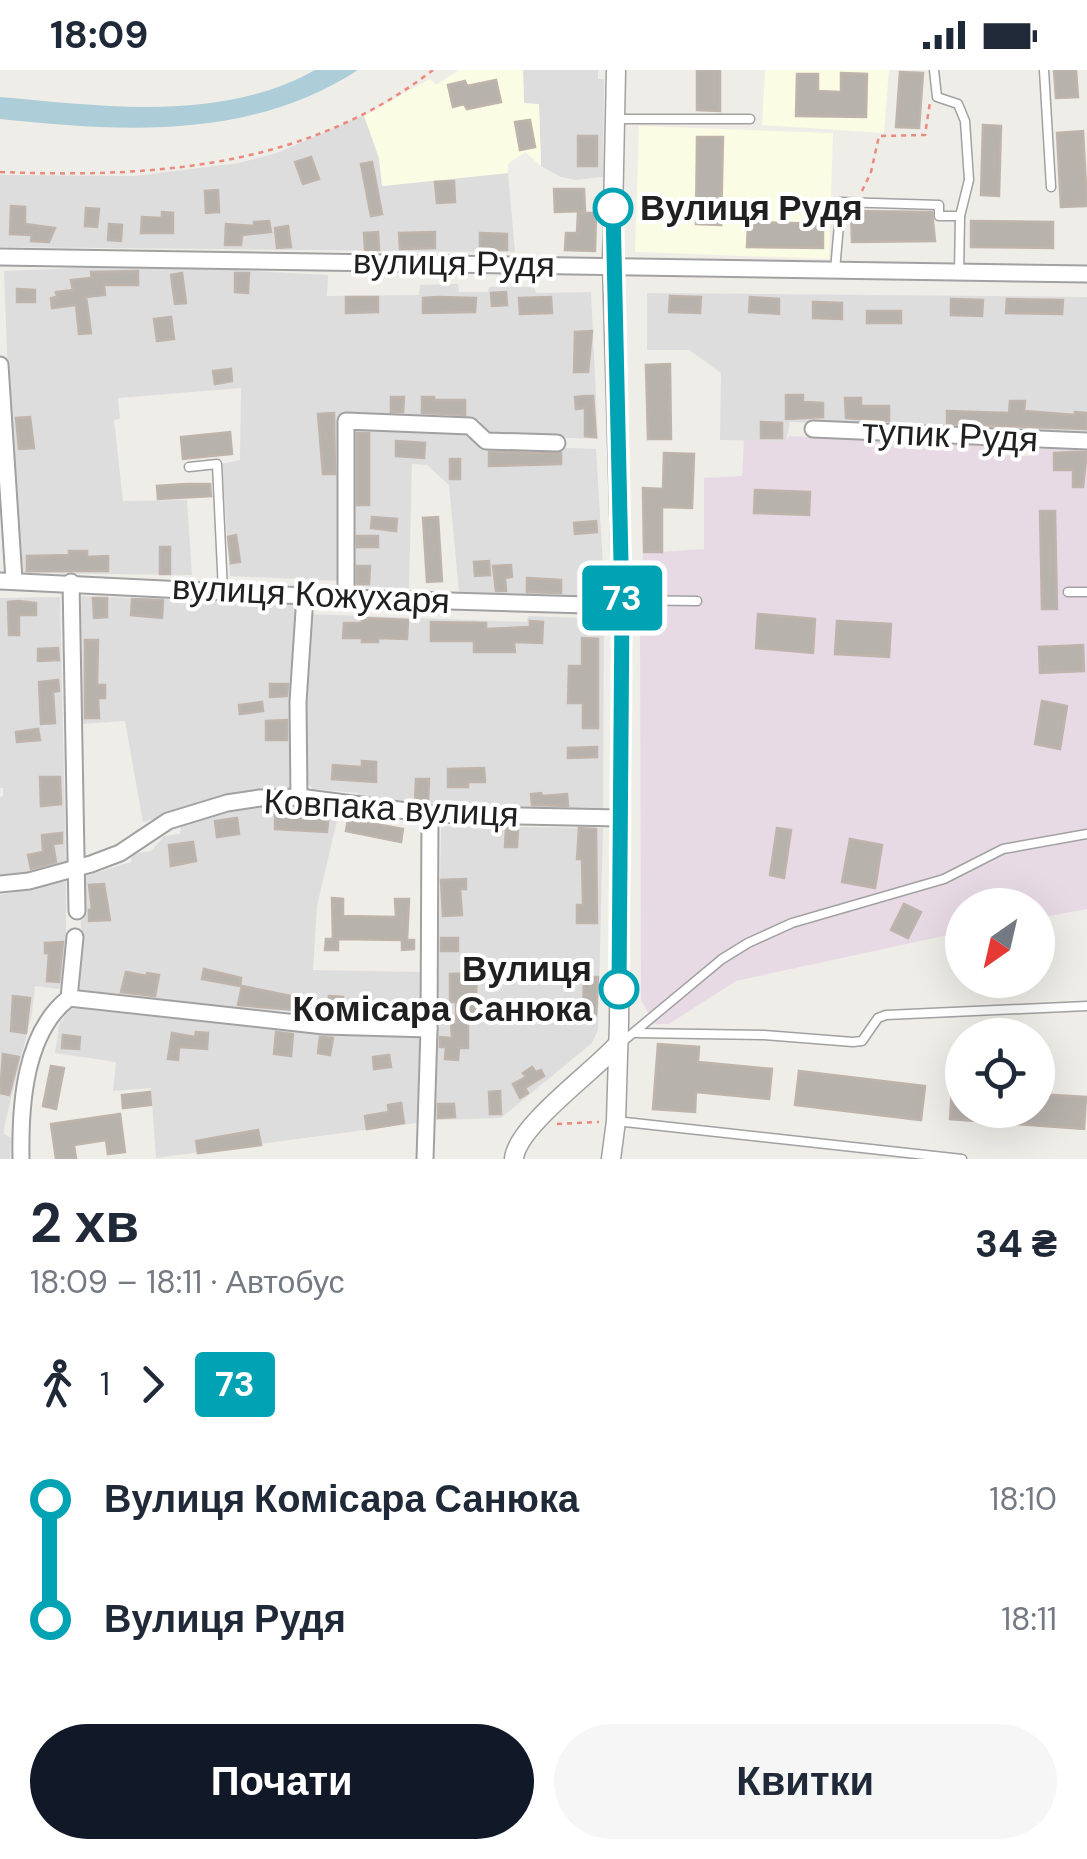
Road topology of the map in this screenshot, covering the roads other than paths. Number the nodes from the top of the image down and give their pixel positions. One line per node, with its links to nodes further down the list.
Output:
1 (616, 70): 4 (street)
2 (934, 70): 7 (lane)
3 (1044, 70): 6 (lane)
4 (615, 118): 5 (lane); 9 (street)
5 (750, 118)
6 (1051, 187)
7 (960, 216): 10 (lane); 11 (lane)
8 (0, 257): 9 (street, вулиця Рудя)
9 (612, 265): 10 (street, вулиця Рудя); 26 (street)
10 (836, 270): 11 (street, вулиця Рудя)
11 (959, 273): 12 (street, вулиця Рудя)
12 (1087, 274)
13 (0, 366): 18 (street)
14 (813, 429): 15 (street, тупик Рудя)
15 (1087, 441)
16 (557, 443): 24 (street)
17 (189, 466): 20 (lane)
18 (7, 580): 19 (street, вулиця Кожухаря)
19 (72, 582): 20 (street, вулиця Кожухаря); 31 (street)
20 (223, 591): 23 (street, вулиця Кожухаря)
21 (1068, 592): 22 (lane)
22 (1087, 592)
23 (305, 596): 24 (street, вулиця Кожухаря); 27 (street)
24 (346, 598): 26 (street, вулиця Кожухаря)
25 (697, 601): 26 (lane)
26 (622, 603): 29 (street)
27 (299, 797): 28 (street, Ковпака вулиця); 31 (street, Ковпака вулиця)
28 (430, 814): 29 (street, Ковпака вулиця); 37 (street)
29 (620, 818): 39 (street)
30 (1087, 834): 38 (lane)
31 (75, 869): 32 (street, Ковпака вулиця); 33 (street)
32 (0, 884)
33 (76, 911)
34 (74, 937): 35 (street)
35 (69, 998): 37 (street); 41 (street)
36 (1087, 1006): 38 (lane)
37 (429, 1029): 42 (street)
38 (636, 1034): 39 (lane)
39 (617, 1045): 40 (street); 43 (street)
40 (616, 1122): 44 (street); 45 (lane)
41 (21, 1159)
42 (425, 1159)
43 (514, 1159)
44 (611, 1159)
45 (962, 1159)

